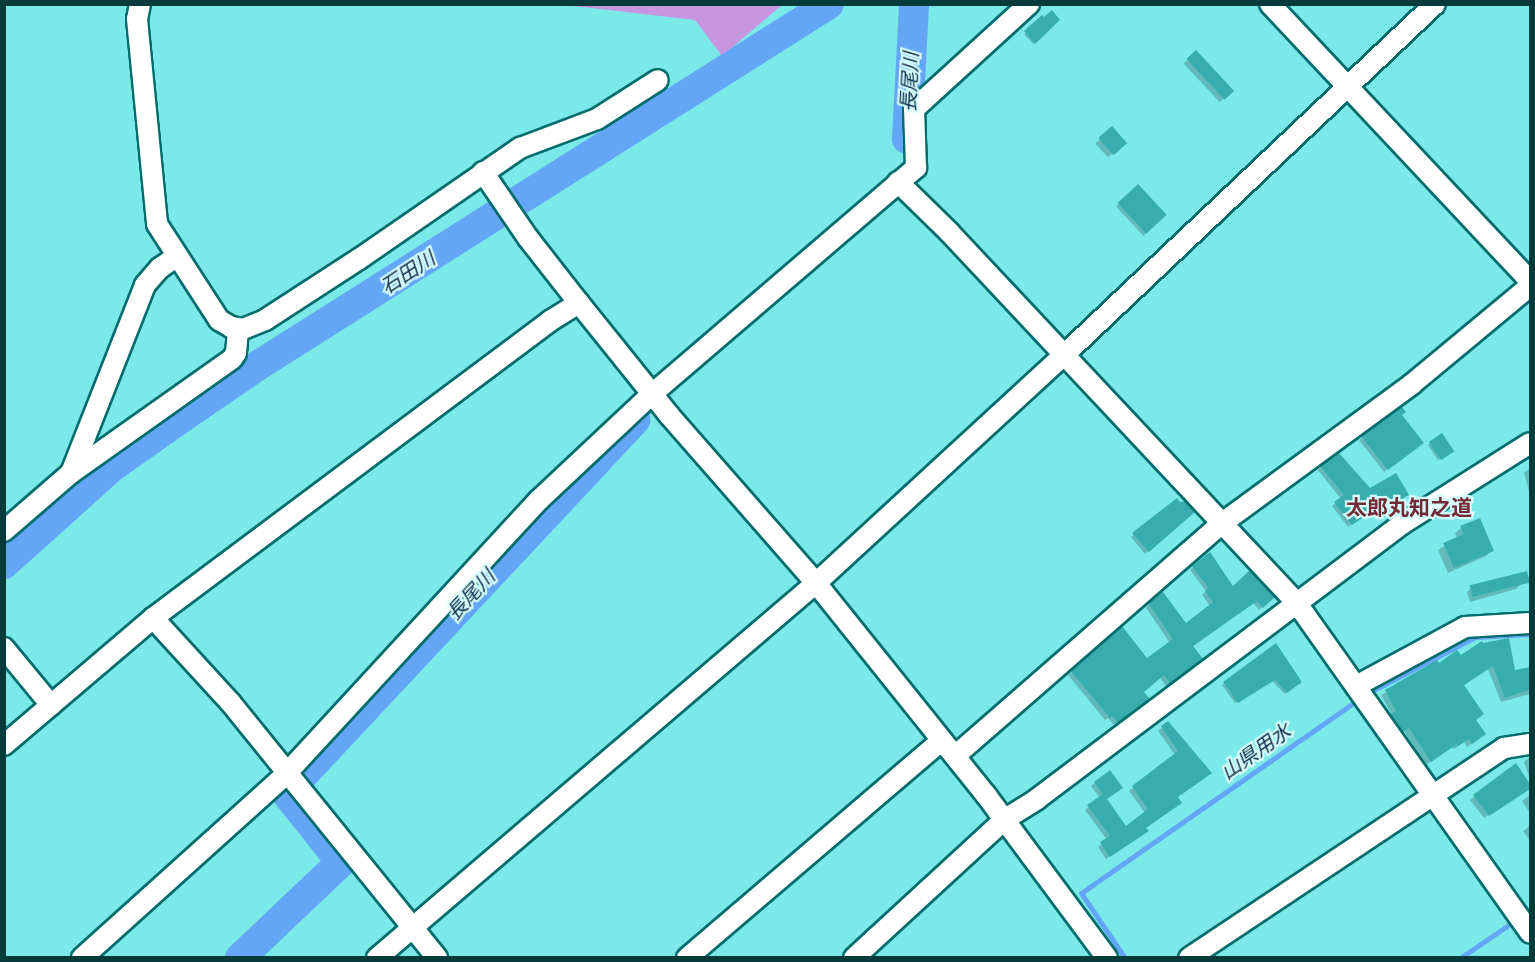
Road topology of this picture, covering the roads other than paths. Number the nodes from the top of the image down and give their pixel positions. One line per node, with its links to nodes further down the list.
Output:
1 (140, 4): 9 (street)
2 (1029, 4): 8 (street)
3 (1270, 4): 6 (street)
4 (1435, 4): 6 (street)
5 (657, 80): 7 (street)
6 (1349, 85): 10 (street); 14 (street)
7 (488, 178): 12 (street); 13 (street)
8 (898, 182): 14 (street); 15 (street)
9 (177, 256): 13 (street); 17 (street)
10 (1530, 281)
11 (1530, 286): 18 (street)
12 (579, 303): 15 (street); 22 (street)
13 (238, 328): 17 (street)
14 (1064, 356): 18 (street); 20 (street)
15 (652, 394): 20 (street); 31 (street)
16 (1530, 443): 21 (street)
17 (71, 473): 19 (street)
18 (1221, 524): 21 (street); 30 (street)
19 (4, 531)
20 (816, 583): 27 (street); 35 (street)
21 (1296, 602): 25 (street); 33 (street)
22 (153, 618): 26 (street); 31 (street)
23 (1530, 623): 25 (street)
24 (4, 648): 26 (street)
25 (1361, 693): 32 (street)
26 (51, 705): 29 (street)
27 (942, 740): 30 (street); 41 (street)
28 (1530, 744): 32 (street)
29 (4, 745)
30 (955, 756): 33 (street)
31 (286, 774): 35 (street); 38 (street)
32 (1434, 795): 34 (street); 43 (street)
33 (1004, 820): 37 (street); 42 (street)
34 (1523, 908): 36 (street)
35 (412, 928): 39 (street); 40 (street)
36 (1530, 933)
37 (861, 955)
38 (82, 957)
39 (377, 957)
40 (437, 957)
41 (687, 957)
42 (1107, 957)
43 (1189, 957)

